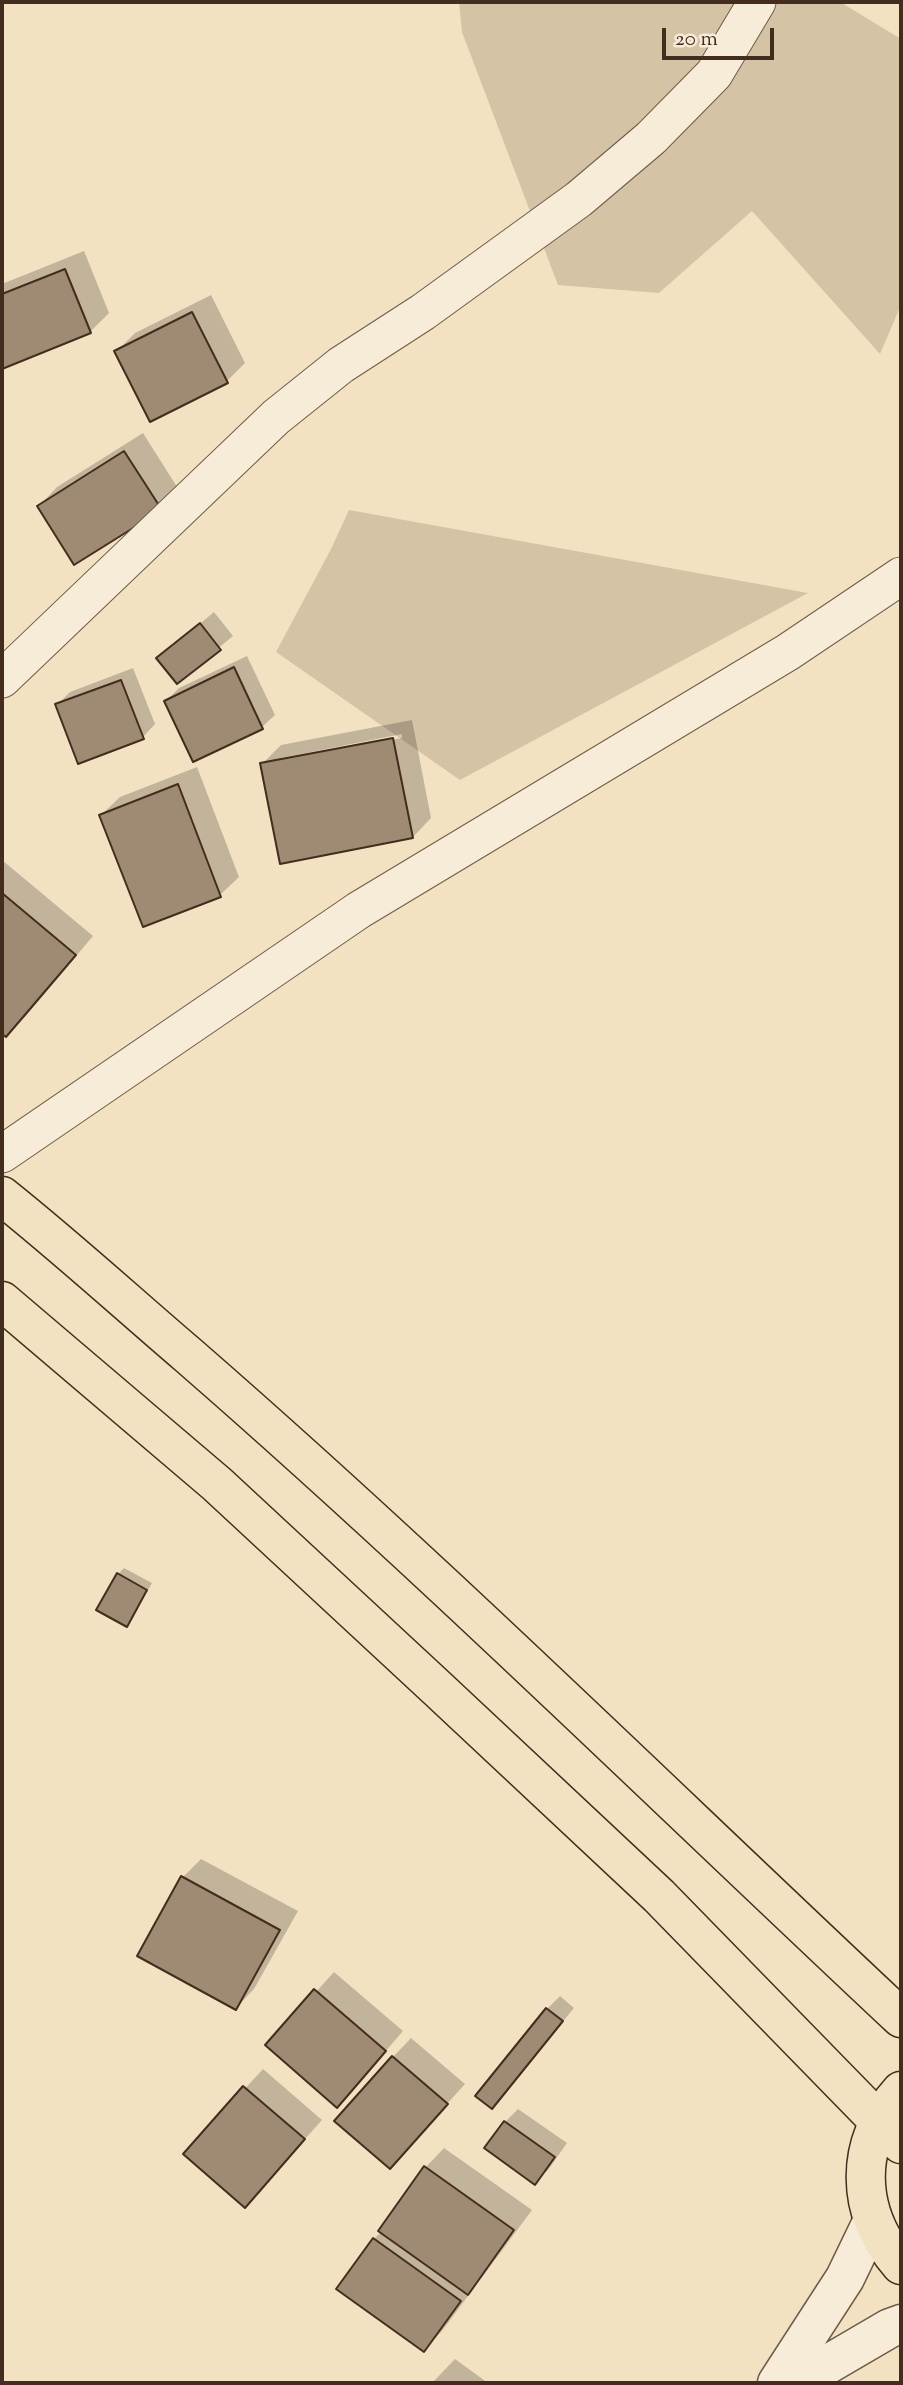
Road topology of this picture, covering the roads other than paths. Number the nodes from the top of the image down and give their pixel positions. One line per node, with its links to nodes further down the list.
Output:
1 (757, 2): 3 (street)
2 (901, 576): 4 (street)
3 (2, 680)
4 (2, 1154)
5 (2, 1196): 7 (main road)
6 (2, 1301): 9 (main road)
7 (901, 2018)
8 (901, 2091): 9 (main road)
9 (890, 2133): 10 (main road)
10 (873, 2220): 11 (main road); 13 (street)
11 (901, 2265)
12 (901, 2325): 14 (street)
13 (778, 2383)
14 (796, 2383)

